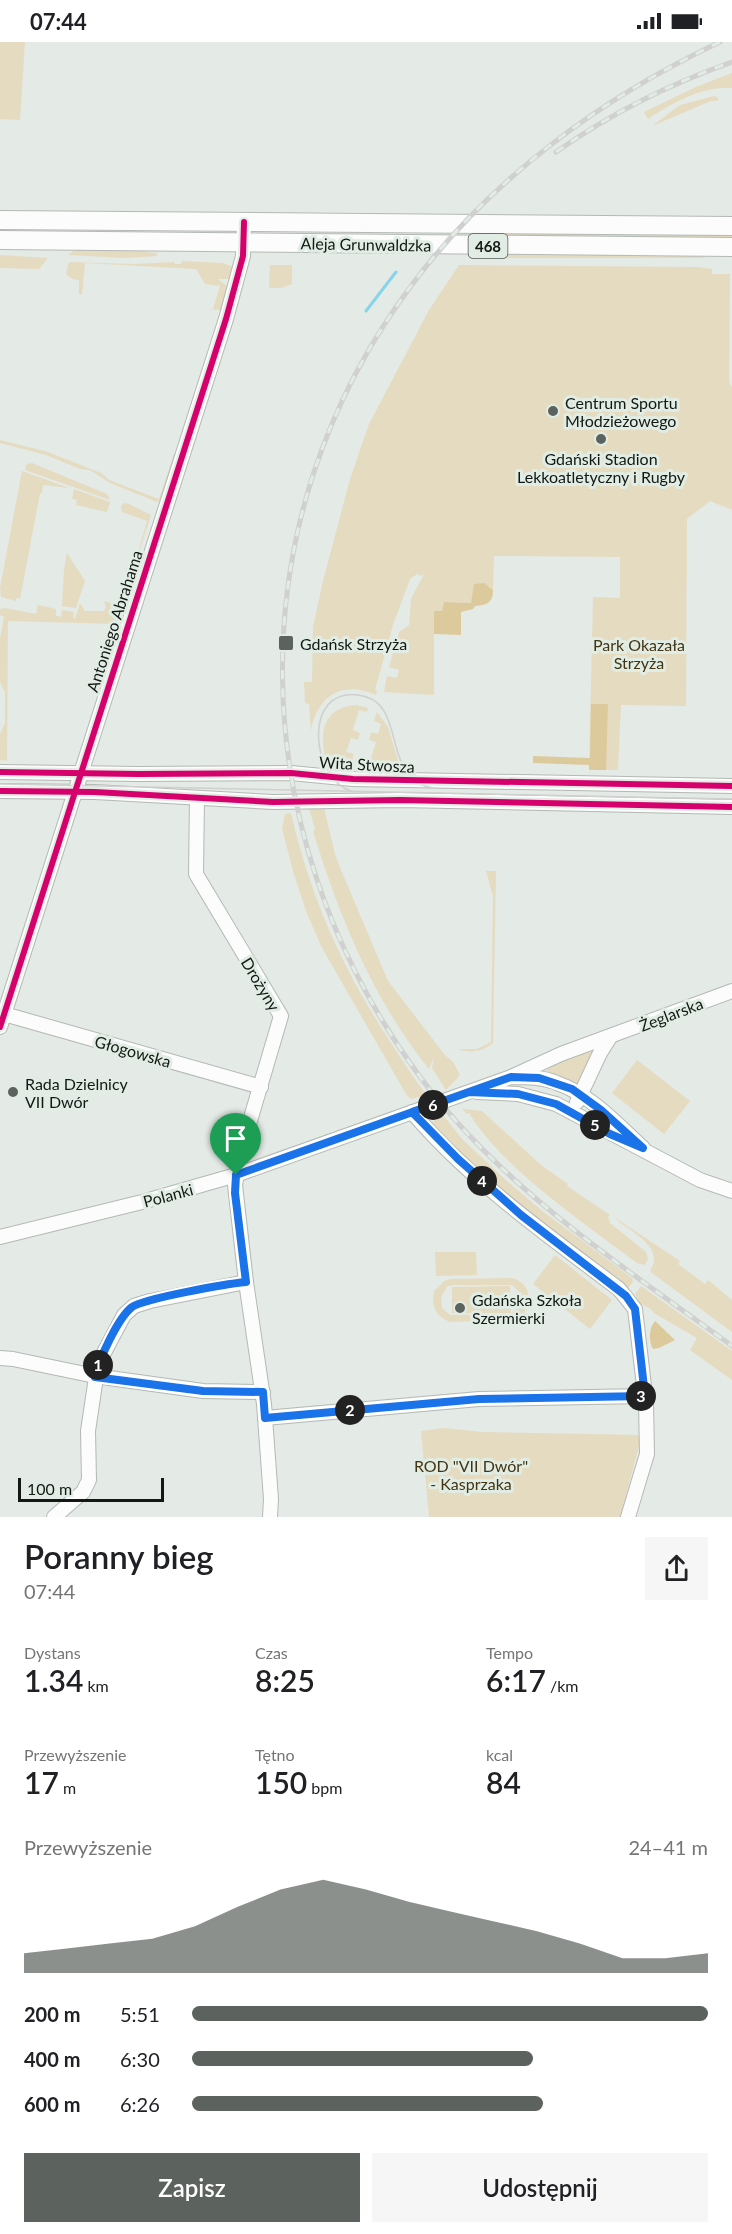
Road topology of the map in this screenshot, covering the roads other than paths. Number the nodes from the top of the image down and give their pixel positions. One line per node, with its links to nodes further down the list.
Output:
1 (0, 220): 2 (main road, Aleja Grunwaldzka / 468)
2 (244, 222): 3 (main road, Aleja Grunwaldzka / 468); 6 (street, Antoniego Abrahama)
3 (311, 223): 4 (main road, Aleja Grunwaldzka / 468); 7 (main road)
4 (732, 226)
5 (0, 240): 6 (main road, Aleja Grunwaldzka / 468)
6 (244, 243): 7 (main road, Aleja Grunwaldzka / 468); 10 (street, Antoniego Abrahama)
7 (311, 243): 8 (main road, Aleja Grunwaldzka / 468)
8 (732, 247)
9 (0, 772): 10 (street, Wita Stwosza)
10 (80, 773): 11 (street, Wita Stwosza); 14 (street, Antoniego Abrahama)
11 (716, 786): 12 (street, Wita Stwosza); 16 (street)
12 (732, 786)
13 (0, 791): 14 (street, Wita Stwosza)
14 (74, 792): 15 (street, Wita Stwosza); 19 (street, Antoniego Abrahama)
15 (197, 798): 16 (street, Wita Stwosza); 24 (street, Drożyny)
16 (715, 806): 17 (street, Wita Stwosza)
17 (732, 807)
18 (732, 991): 20 (street, Żeglarska)
19 (2, 1020): 24 (street, Głogowska)
20 (610, 1037): 21 (street, Żeglarska); 26 (street)
21 (543, 1062): 22 (street, Żeglarska); 23 (street)
22 (511, 1077): 23 (street); 25 (street, Żeglarska)
23 (539, 1078): 26 (street); 27 (street)
24 (261, 1088): 31 (street, Drożyny)
25 (469, 1092): 27 (street); 28 (street, Polanki)
26 (581, 1095): 29 (street); 30 (street)
27 (535, 1097): 29 (street)
28 (412, 1112): 31 (street, Polanki); 38 (street)
29 (571, 1112): 30 (street)
30 (643, 1148): 32 (street)
31 (236, 1175): 33 (street, Polanki); 34 (street, Drożyny)
32 (732, 1191)
33 (0, 1237)
34 (246, 1282): 36 (street); 37 (street, Drożyny)
35 (0, 1358): 36 (street)
36 (95, 1377): 37 (street); 41 (street)
37 (263, 1392): 39 (street, Drożyny)
38 (645, 1396): 39 (street); 42 (street)
39 (265, 1418): 40 (street, Drożyny)
40 (269, 1516)
41 (54, 1517)
42 (628, 1517)

